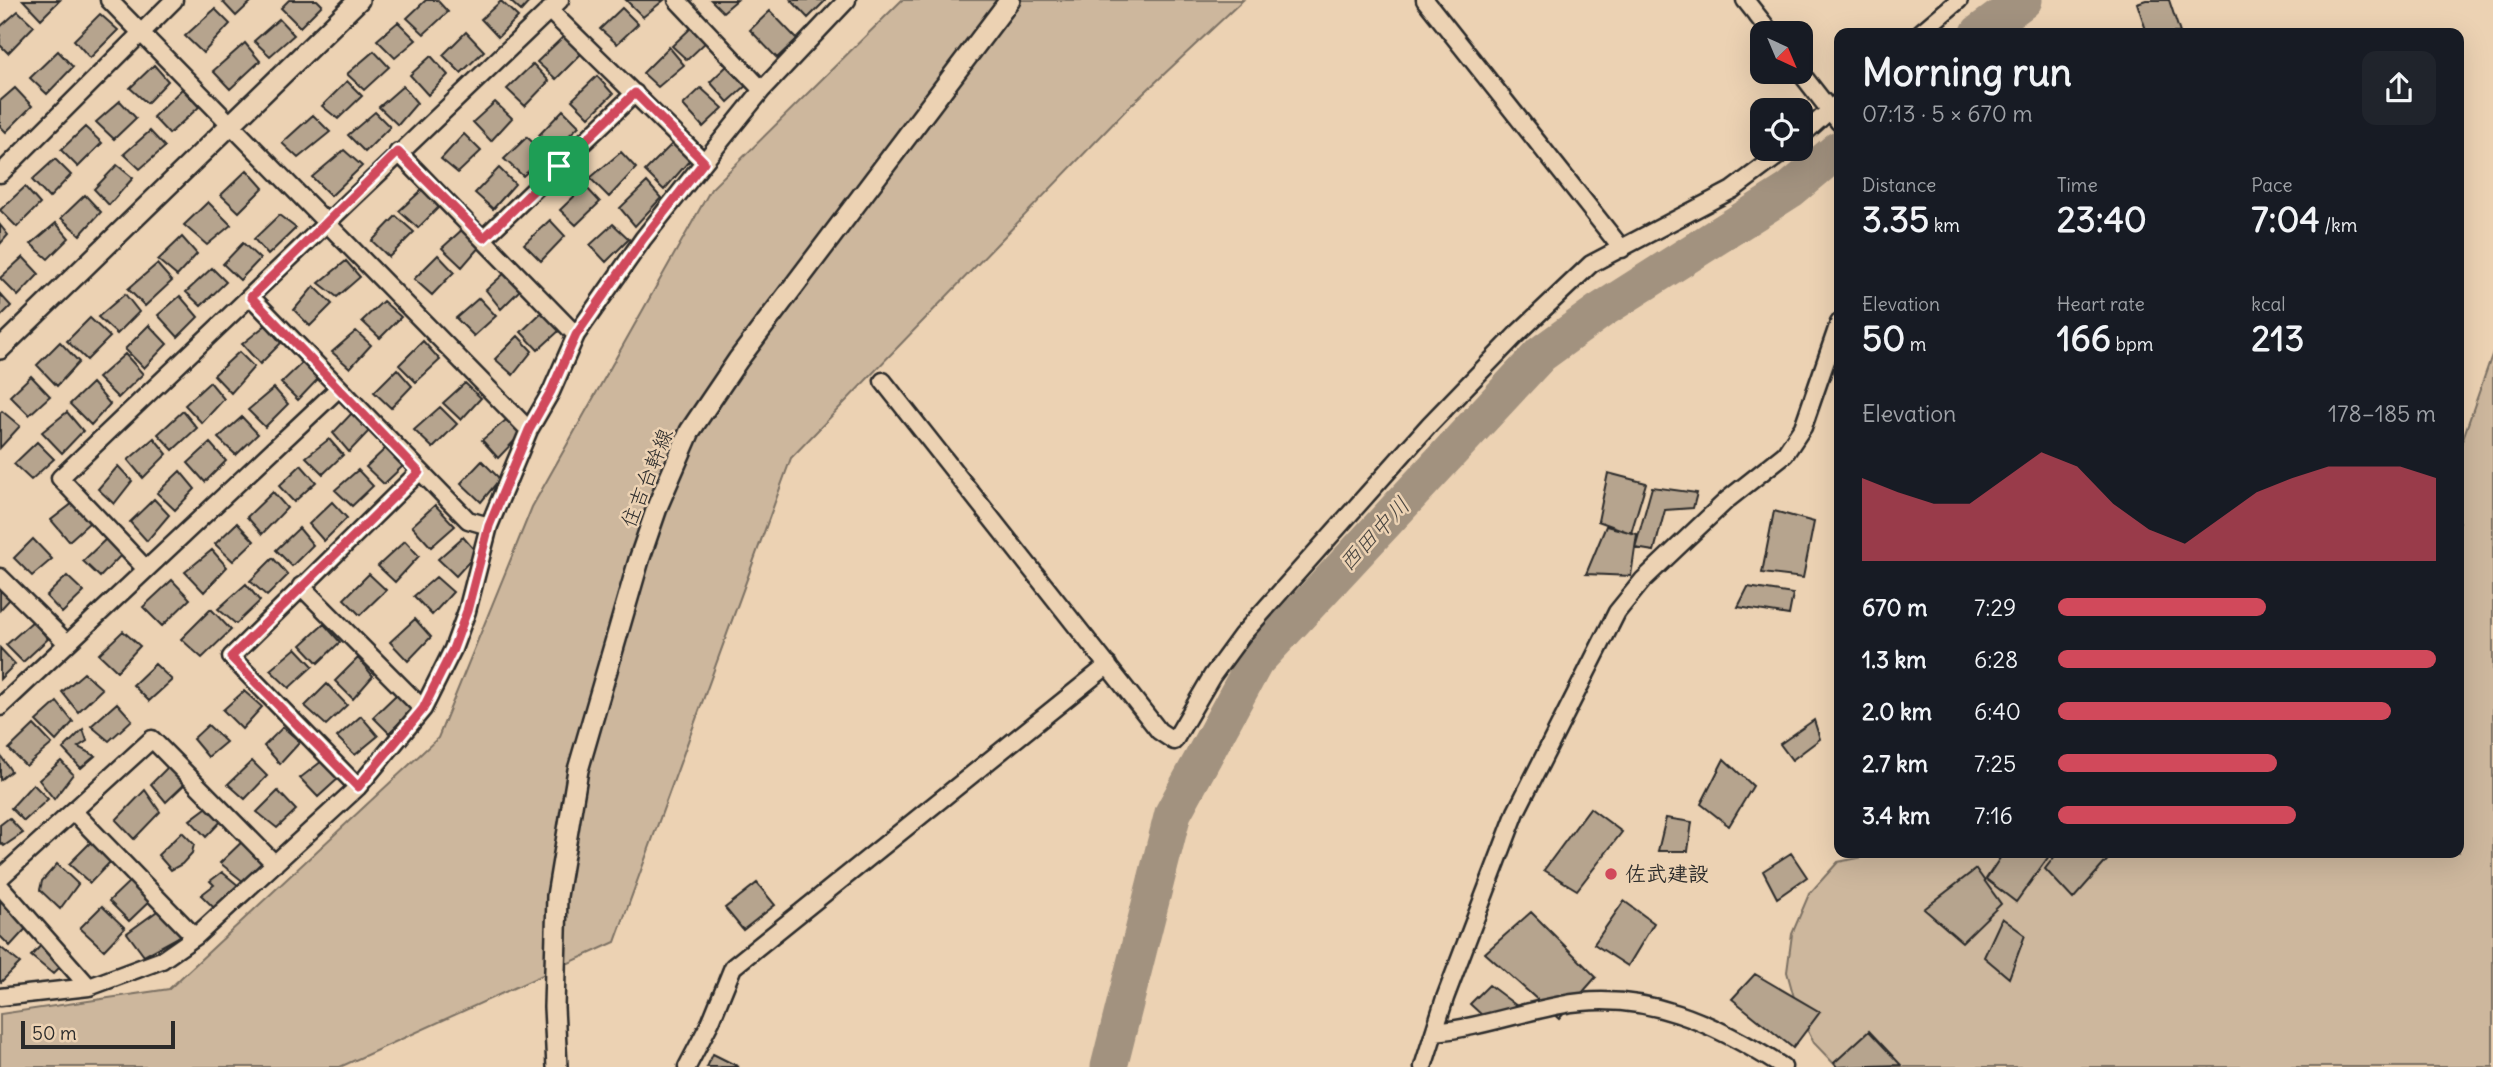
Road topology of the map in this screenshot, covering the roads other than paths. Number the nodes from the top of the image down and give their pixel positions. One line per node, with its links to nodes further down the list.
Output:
1 (109, 0): 13 (street)
2 (174, 0): 13 (street)
3 (359, 0): 19 (street)
4 (677, 0): 15 (street)
5 (1010, 0): 54 (street, 住吉台幹線)
6 (1425, 0): 27 (street)
7 (1745, 0): 11 (street)
8 (1959, 0): 12 (street)
9 (841, 2): 15 (street)
10 (555, 5): 16 (street); 21 (street)
11 (1762, 21)
12 (1926, 28)
13 (141, 33): 19 (street); 24 (street)
14 (1811, 84): 17 (street)
15 (762, 90): 23 (street)
16 (635, 93): 23 (street); 26 (street)
17 (1834, 111)
18 (1834, 116): 20 (street)
19 (230, 123): 25 (street); 31 (street)
20 (1813, 129)
21 (398, 152): 25 (street); 26 (street)
22 (1771, 161): 27 (street)
23 (704, 162): 29 (street)
24 (0, 174)
25 (325, 223): 28 (street); 34 (street)
26 (484, 238): 29 (street)
27 (1622, 249): 41 (street)
28 (251, 297): 33 (street); 37 (street)
29 (576, 335): 34 (street)
30 (1834, 337): 52 (street)
31 (0, 349)
32 (883, 381): 41 (street)
33 (339, 388): 35 (street); 37 (street)
34 (529, 430): 36 (street)
35 (419, 472): 36 (street); 39 (street)
36 (489, 526): 43 (street)
37 (145, 568): 40 (street)
38 (0, 577): 40 (street)
39 (300, 586): 43 (street); 44 (street)
40 (67, 643): 42 (street)
41 (1108, 665): 55 (street)
42 (0, 707)
43 (423, 709): 44 (street)
44 (358, 787): 46 (street)
45 (73, 811): 46 (street); 47 (street); 49 (street)
46 (275, 863): 49 (street)
47 (0, 878)
48 (0, 886): 50 (street)
49 (195, 937): 50 (street)
50 (89, 987): 51 (street)
51 (0, 997)
52 (1434, 1032): 53 (street); 56 (street)
53 (1776, 1065)
54 (556, 1067)
55 (687, 1067)
56 (1423, 1067)

